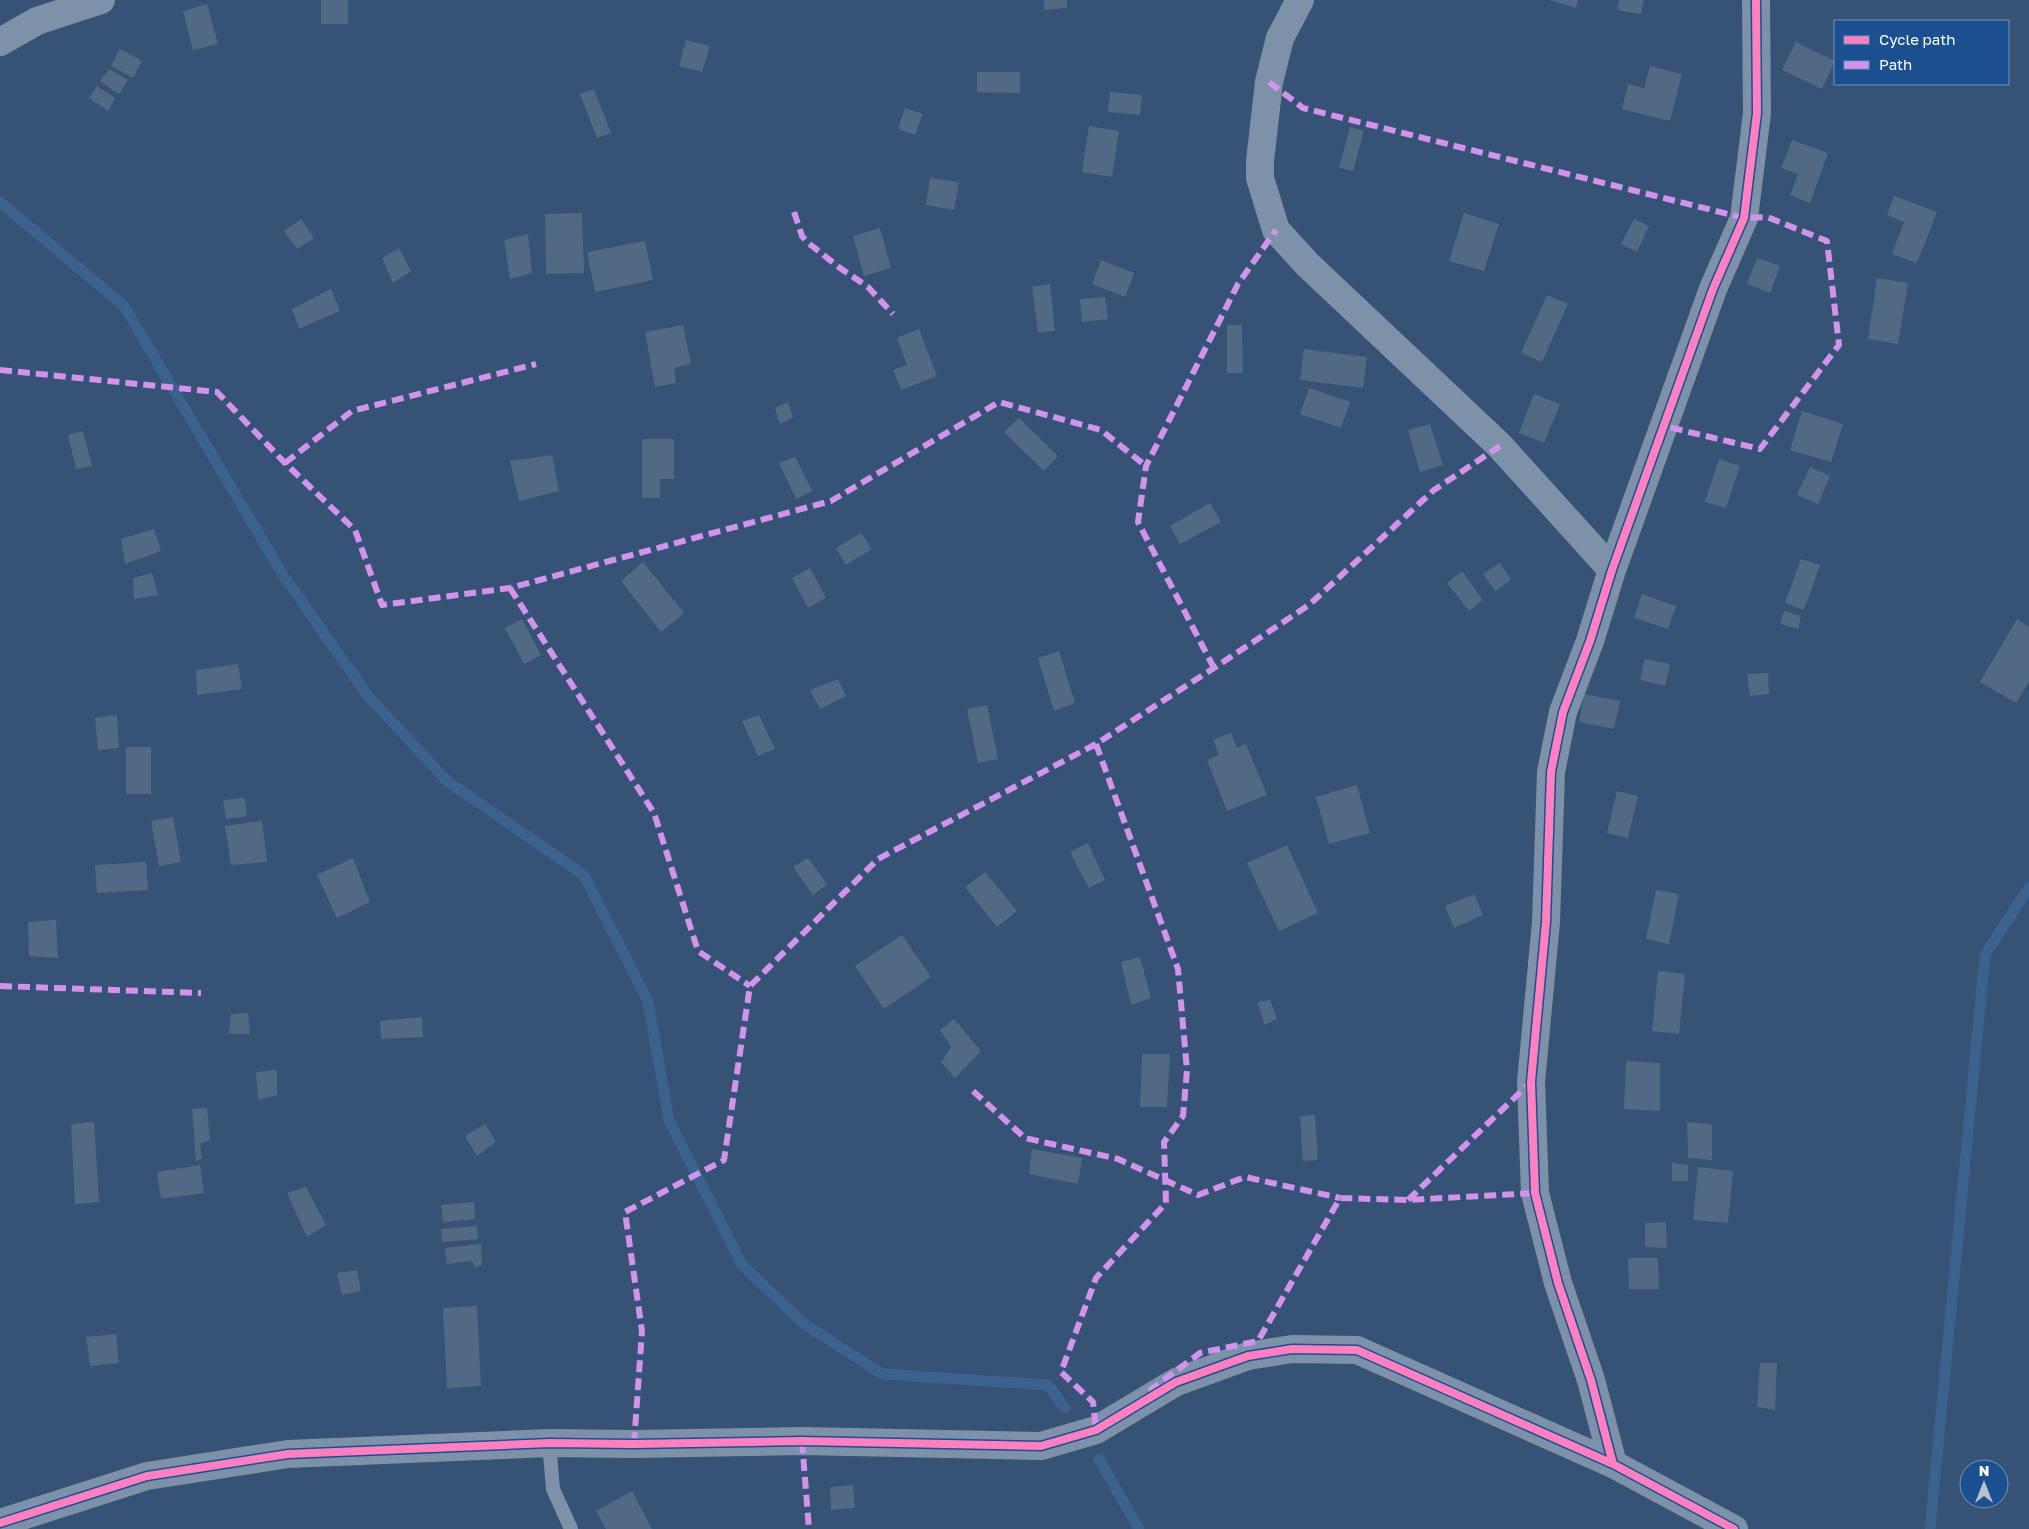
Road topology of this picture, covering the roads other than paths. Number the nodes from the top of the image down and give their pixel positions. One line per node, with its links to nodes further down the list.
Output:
1 (101, 0): 4 (street)
2 (1300, 0): 5 (street)
3 (1756, 0): 5 (street)
4 (0, 42)
5 (1612, 570): 7 (street)
6 (549, 1443): 7 (street); 8 (street); 10 (lane)
7 (1613, 1464): 11 (street)
8 (0, 1523): 9 (lane)
9 (2, 1529)
10 (571, 1529)
11 (1734, 1529)

